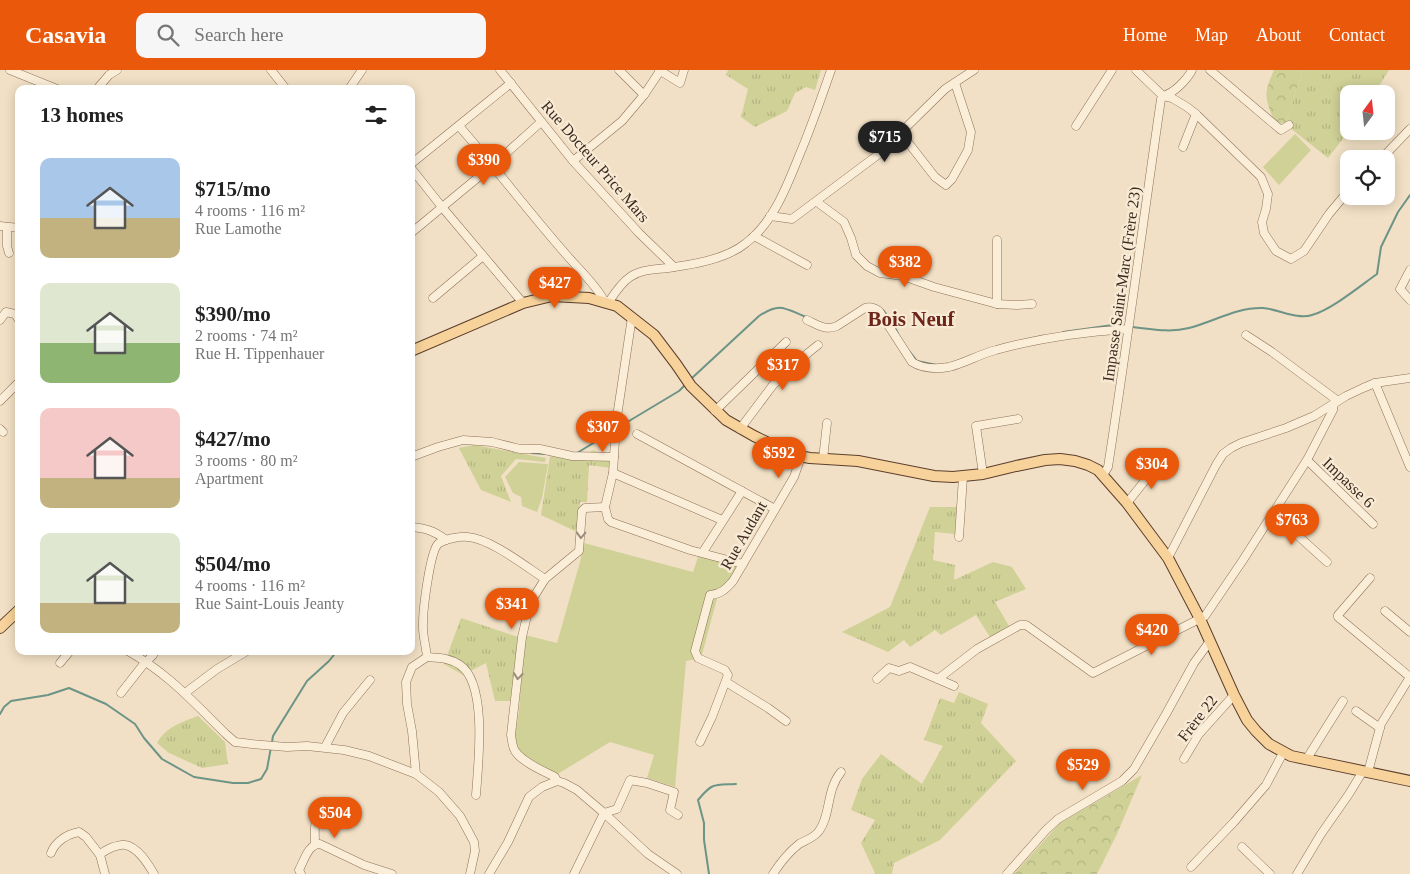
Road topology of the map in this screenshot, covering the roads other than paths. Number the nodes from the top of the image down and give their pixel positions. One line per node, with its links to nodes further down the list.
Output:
1 (10, 70): 17 (street)
2 (117, 70): 18 (street)
3 (272, 70): 19 (street)
4 (362, 70): 20 (street)
5 (500, 70): 15 (street, Rue Docteur Price Mars)
6 (619, 70): 21 (street)
7 (659, 70): 8 (street); 21 (street)
8 (684, 70)
9 (831, 70): 39 (street)
10 (974, 70): 16 (street)
11 (1112, 70): 27 (street)
12 (1136, 70): 22 (street)
13 (1192, 70): 22 (street)
14 (1210, 70): 25 (street)
15 (511, 83): 24 (street, Rue Docteur Price Mars); 26 (street)
16 (955, 83): 29 (street); 29 (street)
17 (47, 85)
18 (100, 85)
19 (283, 85)
20 (352, 85)
21 (644, 95): 33 (street)
22 (1164, 96): 23 (street); 59 (street, Impasse Saint-Marc (Frère 23))
23 (1196, 114): 30 (street); 36 (street)
24 (541, 122): 33 (street, Rue Docteur Price Mars); 34 (street)
25 (1289, 125)
26 (459, 126): 32 (street); 34 (street)
27 (1076, 126)
28 (1410, 129): 31 (street)
29 (900, 132): 37 (street)
30 (1183, 147)
31 (1389, 150)
32 (415, 161)
33 (574, 161): 47 (street, Rue Docteur Price Mars)
34 (493, 165): 38 (street); 52 (street)
35 (415, 173): 38 (street)
36 (1340, 200)
37 (817, 202): 39 (street); 53 (street)
38 (442, 207): 41 (street); 45 (street)
39 (770, 216): 42 (street)
40 (4, 226): 44 (street)
41 (415, 230)
42 (754, 236): 46 (street); 47 (street)
43 (997, 240): 53 (street)
44 (9, 253)
45 (483, 256): 49 (street); 51 (street)
46 (807, 265)
47 (674, 267): 52 (street)
48 (1410, 270): 50 (street)
49 (433, 298)
50 (1410, 300)
51 (523, 303): 52 (main road); 63 (main road)
52 (606, 303): 56 (main road)
53 (996, 304): 54 (street)
54 (1032, 304)
55 (15, 314): 57 (street)
56 (632, 317): 69 (main road); 76 (street)
57 (0, 320)
58 (807, 320): 59 (street)
59 (1128, 330): 83 (street, Impasse Saint-Marc (Frère 23))
60 (1246, 335): 68 (street)
61 (786, 342): 69 (street)
62 (818, 345): 72 (street)
63 (415, 349)
64 (1410, 378): 65 (street)
65 (1375, 383): 68 (street); 80 (street)
66 (15, 386): 67 (street)
67 (0, 401)
68 (1336, 402): 78 (street); 96 (street)
69 (715, 411): 72 (main road)
70 (1018, 419): 82 (street)
71 (827, 423): 77 (street)
72 (740, 428): 75 (main road)
73 (637, 434): 85 (street)
74 (415, 456): 76 (street)
75 (801, 457): 77 (main road); 88 (street, Rue Audant)
76 (614, 458): 81 (street)
77 (823, 459): 84 (main road)
78 (1307, 460): 89 (street); 91 (street, Impasse 6)
79 (1159, 463): 86 (street)
80 (1410, 466)
81 (613, 473): 87 (street); 90 (street)
82 (984, 474): 83 (main road); 84 (main road)
83 (1103, 475): 86 (main road)
84 (963, 477): 93 (street)
85 (742, 491): 88 (street); 90 (street)
86 (1127, 503): 96 (main road)
87 (605, 507): 95 (street); 100 (street, one-way to 100)
88 (775, 509): 98 (street, Rue Audant)
89 (1273, 513): 97 (street); 103 (street)
90 (722, 520): 95 (street)
91 (1373, 524)
92 (415, 527): 94 (street)
93 (958, 537)
94 (446, 540): 100 (street); 111 (street)
95 (703, 552): 98 (street)
96 (1168, 558): 103 (main road)
97 (1327, 562)
98 (743, 564): 118 (street, Rue Audant)
99 (1370, 578): 114 (street)
100 (545, 579): 135 (street, one-way to 135)
101 (1386, 611): 105 (street)
102 (15, 614): 104 (main road)
103 (1200, 620): 106 (main road); 115 (street)
104 (1, 626)
105 (1410, 632)
106 (1210, 641): 122 (main road); 155 (street)
107 (67, 655): 113 (street)
108 (135, 655): 112 (street)
109 (153, 655): 112 (street)
110 (240, 655): 121 (street)
111 (427, 657): 134 (street); 137 (street)
112 (146, 662): 120 (street); 121 (street)
113 (60, 663)
114 (1410, 677): 126 (street)
115 (938, 678): 116 (street); 119 (street)
116 (878, 679)
117 (370, 680): 128 (street)
118 (726, 682): 125 (street); 127 (street)
119 (954, 686)
120 (121, 693)
121 (185, 693): 128 (street)
122 (1234, 695): 129 (main road); 130 (street, Frère 22)
123 (1343, 701): 131 (street)
124 (1356, 710): 126 (street)
125 (786, 721)
126 (1380, 728): 132 (street)
127 (700, 742)
128 (324, 747): 134 (street)
129 (1283, 753): 131 (main road); 145 (street)
130 (1184, 759)
131 (1306, 760): 132 (main road)
132 (1366, 771): 136 (main road); 157 (street)
133 (841, 772): 154 (street)
134 (416, 774): 150 (street)
135 (557, 781): 139 (street); 151 (street)
136 (1410, 781)
137 (476, 795)
138 (340, 810): 141 (street)
139 (604, 813): 140 (street); 152 (street); 153 (street)
140 (678, 815)
141 (315, 844): 146 (street); 149 (street)
142 (1242, 847): 156 (street)
143 (51, 853): 144 (street)
144 (100, 856): 147 (street); 148 (street)
145 (1191, 866)
146 (300, 872)
147 (105, 874)
148 (154, 874)
149 (392, 874)
150 (470, 874)
151 (489, 874)
152 (574, 874)
153 (676, 874)
154 (773, 874)
155 (1007, 874)
156 (1270, 874)
157 (1297, 874)

